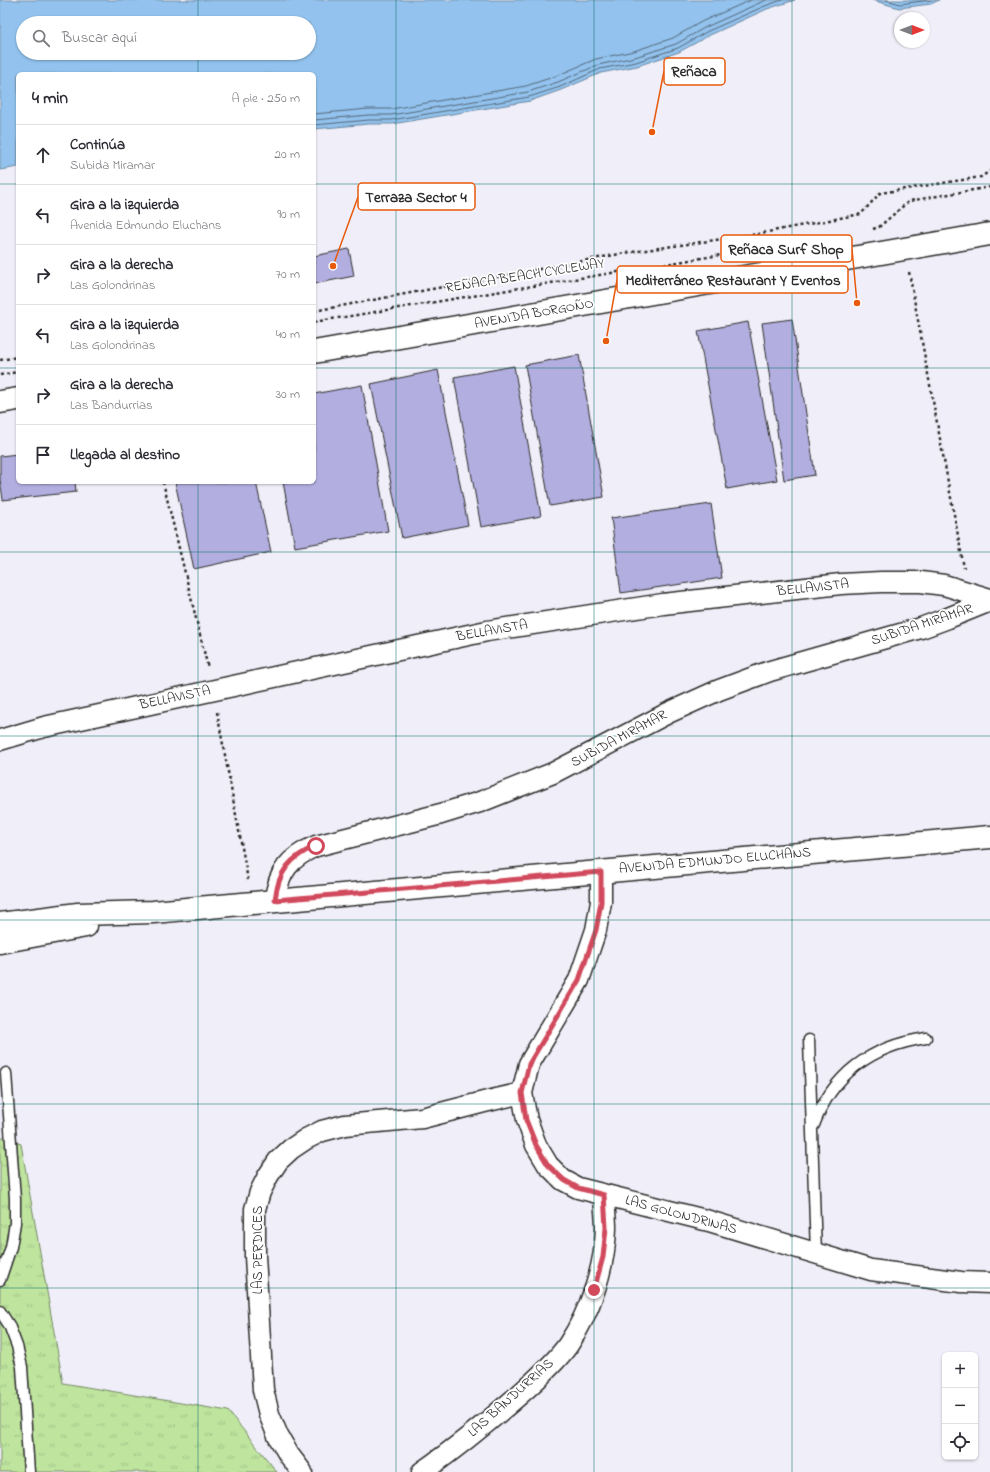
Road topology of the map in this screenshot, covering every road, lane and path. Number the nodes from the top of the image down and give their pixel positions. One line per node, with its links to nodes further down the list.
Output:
1 (990, 171): 7 (path)
2 (990, 187): 3 (path)
3 (872, 229)
4 (990, 234): 6 (main road, AVENIDA BORGOÑO)
5 (770, 247): 8 (path, REÑACA BEACH CYCLEWAY)
6 (904, 248): 9 (main road, AVENIDA BORGOÑO); 16 (path)
7 (316, 311)
8 (316, 322)
9 (316, 352)
10 (16, 357): 11 (path)
11 (0, 360)
12 (16, 372): 13 (path)
13 (0, 375)
14 (16, 399): 15 (main road)
15 (0, 402)
16 (968, 592): 17 (street, BELLAVISTA); 18 (street, BELLAVISTA)
17 (990, 600): 21 (street, SUBIDA MIRAMAR)
18 (0, 740)
19 (990, 837): 20 (main road, AVENIDA EDMUNDO ELUCHANS)
20 (601, 872): 21 (main road, AVENIDA EDMUNDO ELUCHANS); 28 (street, LAS GOLONDRINAS)
21 (275, 900): 22 (main road, AVENIDA EDMUNDO ELUCHANS)
22 (153, 912): 23 (main road, AVENIDA EDMUNDO ELUCHANS); 24 (main road, AVENIDA EDMUNDO ELUCHANS)
23 (0, 924)
24 (0, 942)
25 (926, 1038): 29 (lane)
26 (809, 1040): 29 (lane)
27 (6, 1074): 32 (lane)
28 (522, 1093): 30 (street, LAS GOLONDRINAS); 36 (street, LAS PERDICES)
29 (812, 1130): 31 (lane)
30 (604, 1195): 31 (street, LAS GOLONDRINAS); 37 (street, LAS BANDURRIAS)
31 (816, 1254): 33 (street, LAS GOLONDRINAS)
32 (0, 1280)
33 (990, 1283)
34 (0, 1311): 35 (lane)
35 (29, 1472)
36 (302, 1472)
37 (422, 1472)

